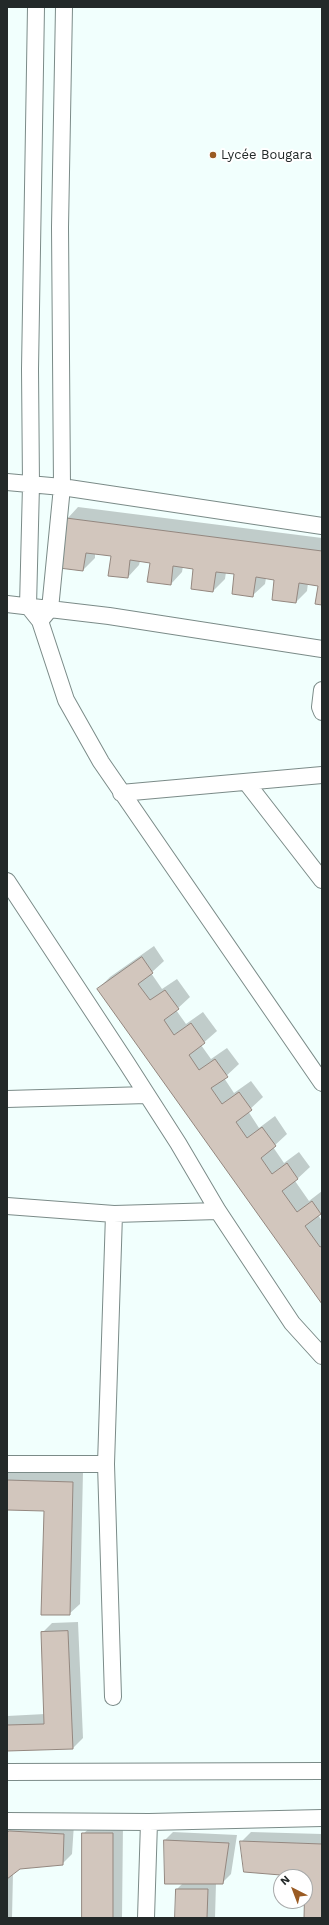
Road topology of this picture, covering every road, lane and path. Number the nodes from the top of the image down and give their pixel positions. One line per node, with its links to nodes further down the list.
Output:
1 (36, 7): 4 (street)
2 (64, 7): 5 (street)
3 (7, 482): 4 (street)
4 (31, 486): 5 (street); 8 (street)
5 (62, 487): 6 (street); 9 (street)
6 (322, 526)
7 (7, 604): 8 (street)
8 (28, 606): 9 (street)
9 (45, 615): 10 (street); 15 (street)
10 (322, 649)
11 (322, 690): 12 (street)
12 (322, 712)
13 (322, 775): 14 (street)
14 (246, 782): 15 (street); 16 (street)
15 (121, 793): 18 (street)
16 (322, 880)
17 (7, 881): 20 (street)
18 (316, 1064): 19 (street)
19 (322, 1083)
20 (147, 1095): 21 (street); 23 (street)
21 (7, 1099)
22 (7, 1206): 24 (street)
23 (218, 1211): 24 (street); 25 (street)
24 (114, 1214): 27 (street)
25 (322, 1356)
26 (7, 1464): 27 (street)
27 (106, 1464): 28 (street)
28 (113, 1697)
29 (322, 1771): 30 (street)
30 (7, 1772)
31 (322, 1818): 33 (street)
32 (7, 1821): 33 (street)
33 (149, 1822): 34 (street)
34 (146, 1918)

